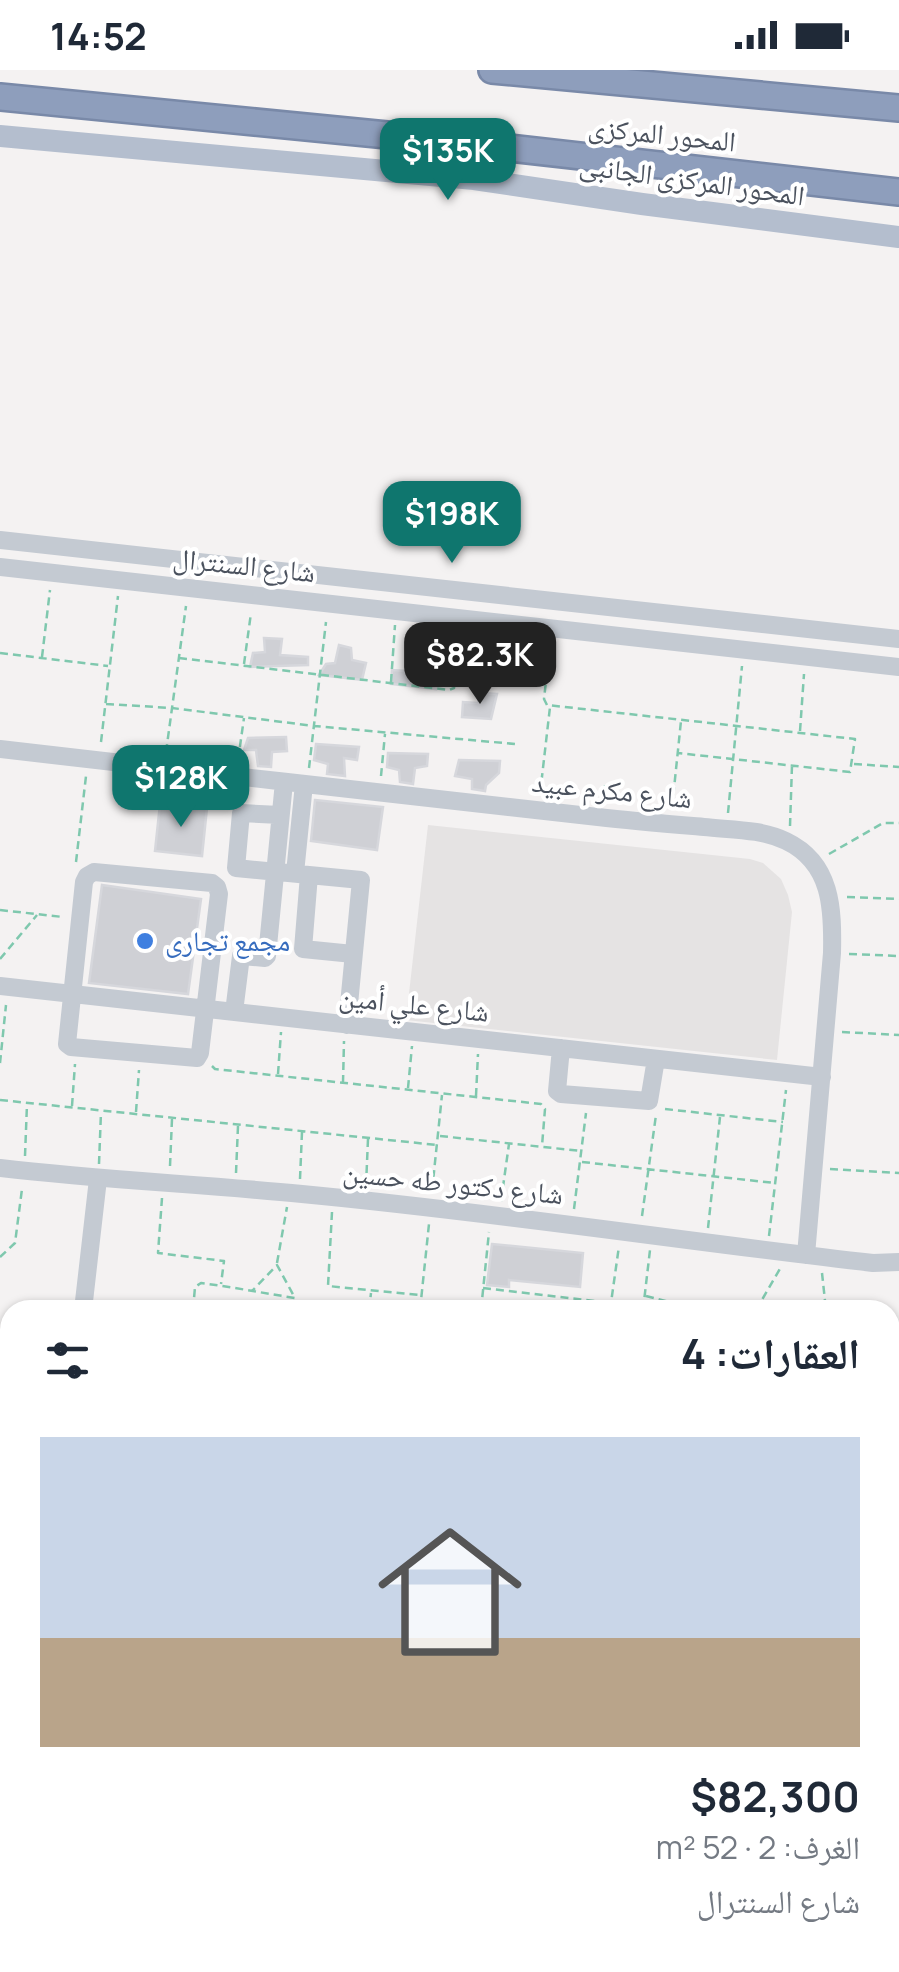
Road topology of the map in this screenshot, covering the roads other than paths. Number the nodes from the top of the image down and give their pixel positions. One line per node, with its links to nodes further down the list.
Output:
1 (492, 70): 3 (highway, المحور المركزى)
2 (0, 98): 5 (highway, المحور المركزى)
3 (899, 108)
4 (0, 136): 6 (main road, المحور المركزى الجانبى)
5 (899, 192)
6 (899, 237)
7 (0, 540): 9 (street, شارع السنترال)
8 (0, 566): 10 (street, شارع السنترال)
9 (899, 638)
10 (899, 666)
11 (0, 749): 12 (street, شارع مكرم عبيد)
12 (284, 782): 13 (street, شارع مكرم عبيد); 14 (street)
13 (306, 784): 16 (street); 27 (street, شارع مكرم عبيد)
14 (280, 814): 15 (street); 15 (street)
15 (275, 872): 16 (street); 17 (street)
16 (302, 874): 18 (street); 19 (street)
17 (270, 924): 18 (street); 23 (street)
18 (304, 926): 19 (street)
19 (354, 954): 24 (street)
20 (4, 986): 21 (street, شارع علي أمين)
21 (72, 994): 22 (street, شارع علي أمين); 22 (street); 22 (street)
22 (206, 1009): 23 (street, شارع علي أمين)
23 (234, 1012): 24 (street, شارع علي أمين)
24 (346, 1024): 25 (street, شارع علي أمين)
25 (561, 1048): 26 (street, شارع علي أمين); 26 (street)
26 (656, 1059): 27 (street, شارع علي أمين)
27 (822, 1078): 30 (street, شارع مكرم عبيد)
28 (0, 1168): 29 (street, شارع دكتور طه حسين)
29 (98, 1179): 30 (street, شارع دكتور طه حسين); 32 (street)
30 (805, 1255): 31 (street, شارع دكتور طه حسين)
31 (899, 1262)
32 (85, 1300)

